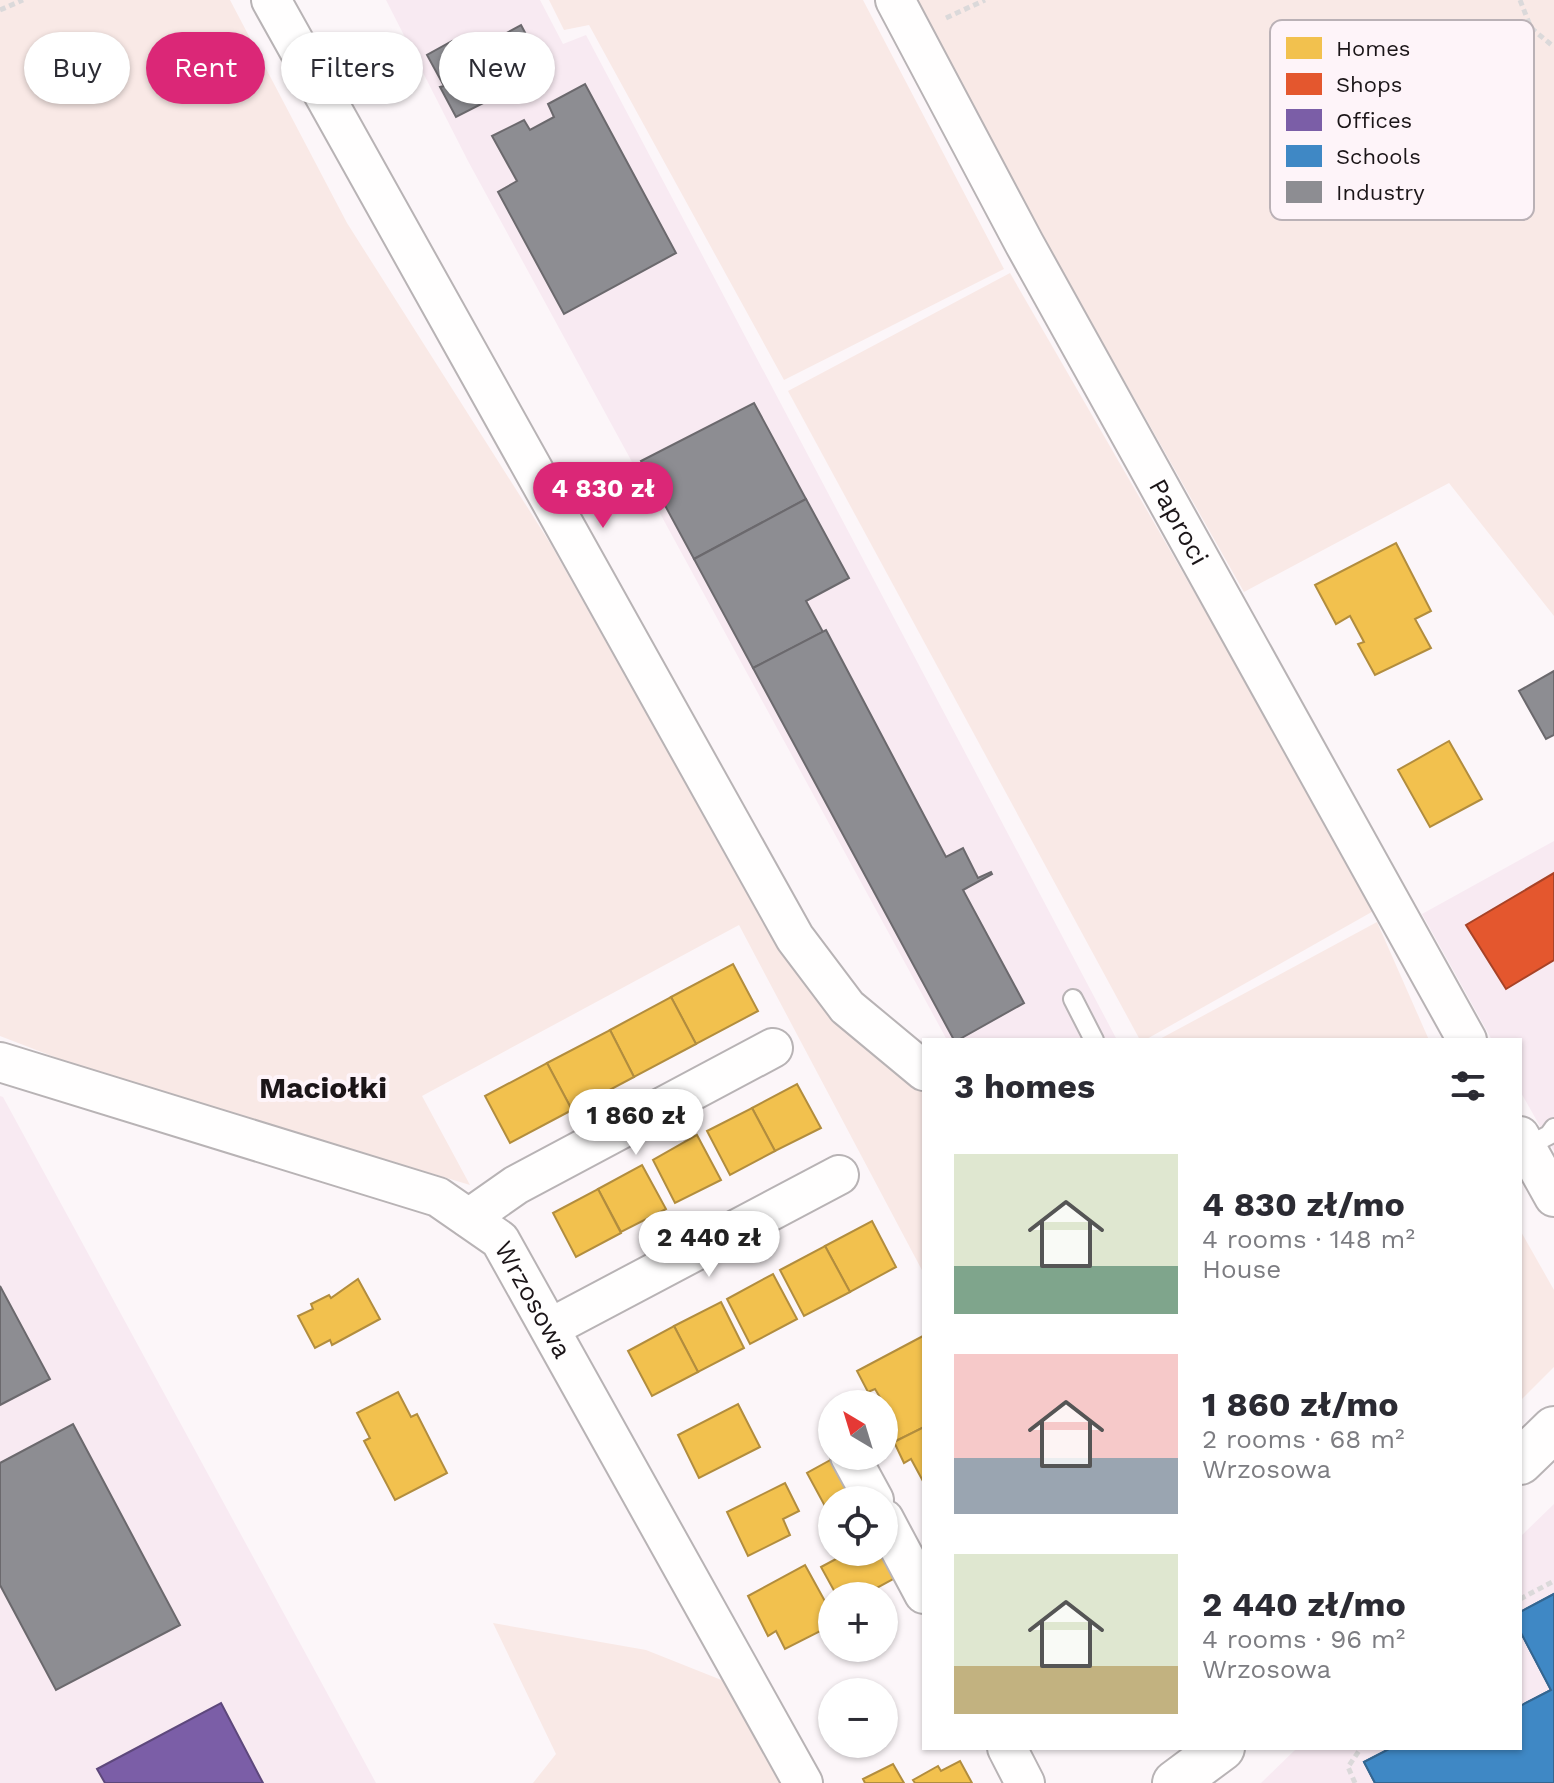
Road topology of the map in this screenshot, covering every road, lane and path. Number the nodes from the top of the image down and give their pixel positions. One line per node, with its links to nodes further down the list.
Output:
1 (23, 0): 5 (path)
2 (271, 0): 14 (street)
3 (895, 0): 11 (street, Paproci)
4 (1520, 0): 6 (path)
5 (0, 10)
6 (1528, 20)
7 (1534, 30): 8 (path)
8 (1554, 47)
9 (1073, 999): 10 (lane)
10 (1093, 1038)
11 (1466, 1038)
12 (773, 1048): 18 (street)
13 (0, 1062): 18 (street, Wrzosowa)
14 (922, 1069)
15 (1533, 1137): 17 (street)
16 (839, 1175): 19 (street)
17 (1554, 1197)
18 (469, 1218): 19 (street, Wrzosowa)
19 (550, 1328): 29 (street, Wrzosowa)
20 (1554, 1429): 21 (street)
21 (1522, 1460)
22 (898, 1545): 24 (street)
23 (1554, 1581): 25 (path)
24 (922, 1590)
25 (1522, 1598)
26 (1008, 1750): 30 (street)
27 (1219, 1750): 31 (street)
28 (1360, 1750): 32 (path)
29 (803, 1783)
30 (1025, 1783)
31 (1175, 1783)
32 (1355, 1783)

